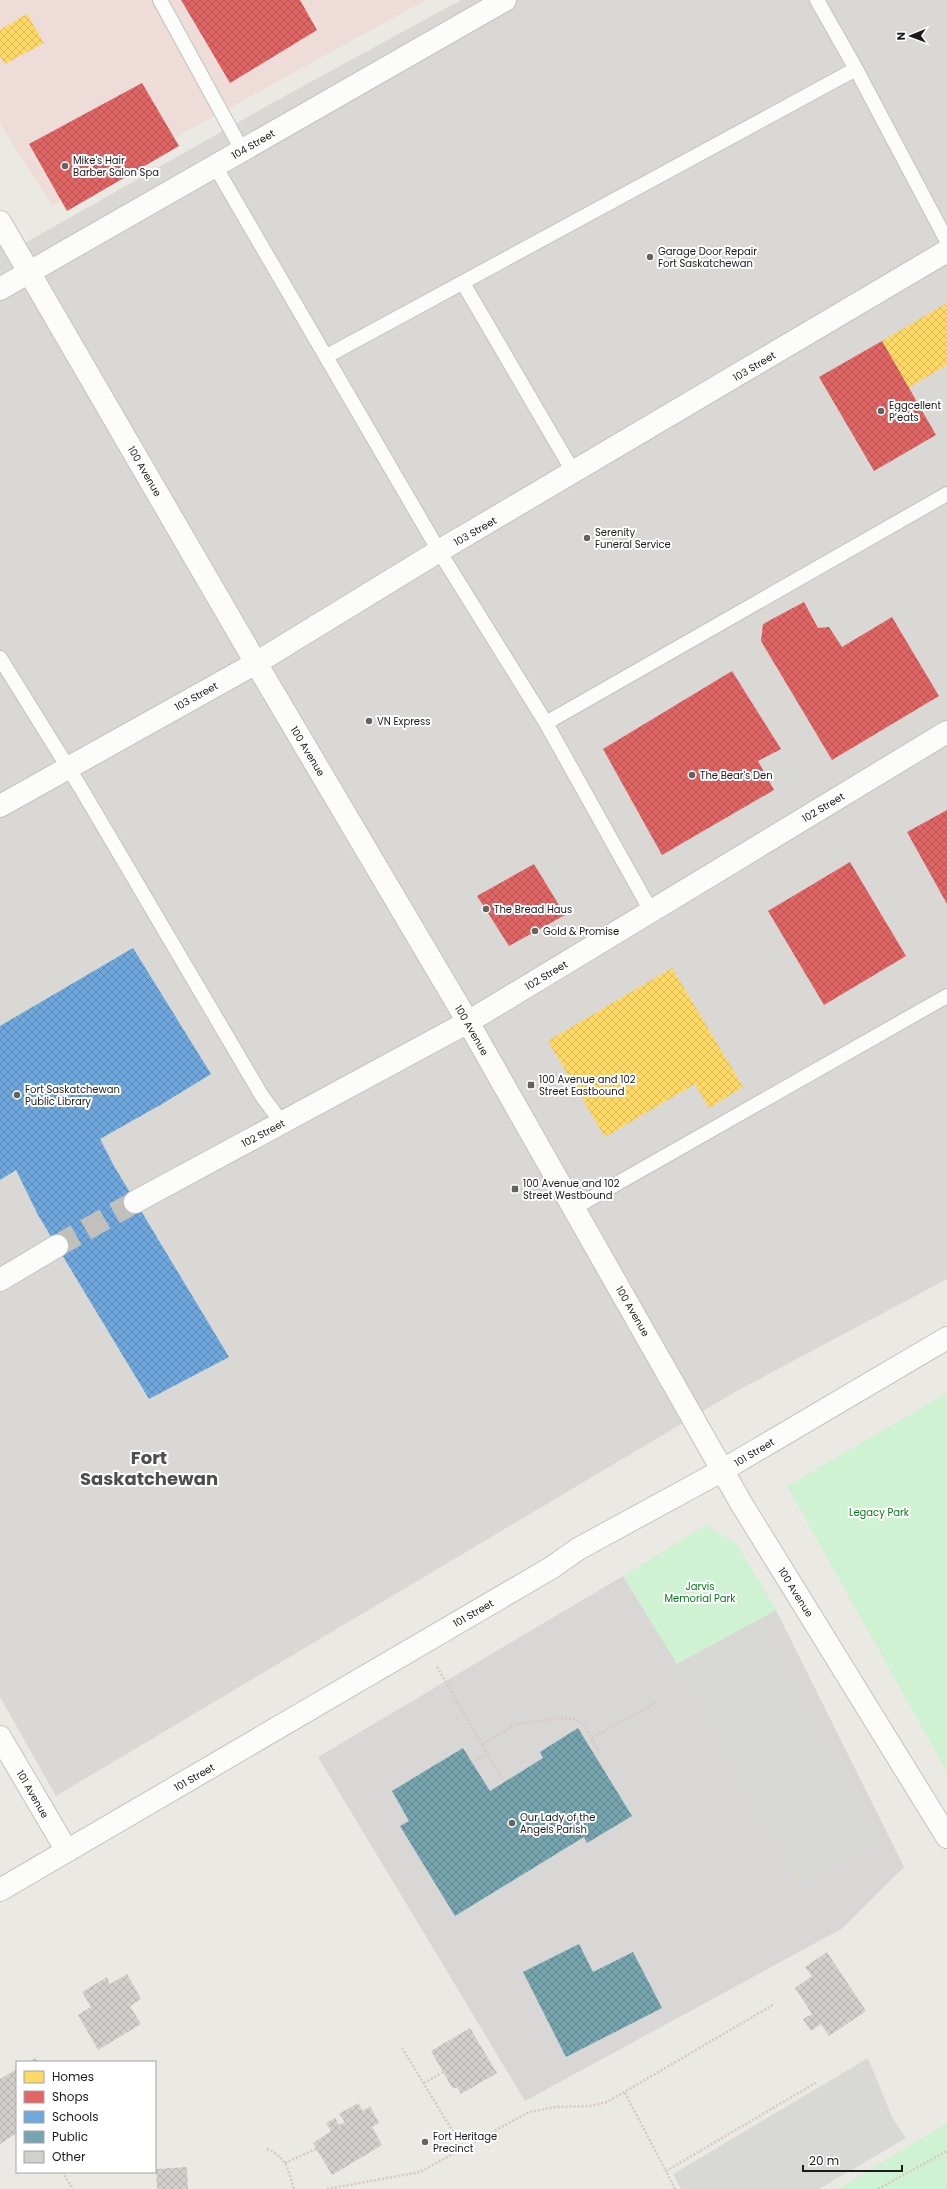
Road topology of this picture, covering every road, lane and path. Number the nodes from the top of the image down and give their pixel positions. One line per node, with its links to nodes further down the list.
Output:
1 (160, 0): 5 (lane)
2 (506, 0): 5 (street, 104 Street)
3 (817, 0): 4 (lane)
4 (856, 69): 8 (lane); 11 (lane)
5 (242, 150): 6 (street, 104 Street)
6 (214, 166): 10 (street, 104 Street); 13 (lane)
7 (0, 222): 10 (street, 100 Avenue)
8 (947, 241)
9 (947, 251): 14 (street, 103 Street)
10 (30, 272): 12 (street, 104 Street); 18 (street, 100 Avenue)
11 (463, 282): 13 (lane); 14 (lane)
12 (0, 289)
13 (327, 356): 16 (lane)
14 (574, 473): 16 (street, 103 Street)
15 (947, 494): 19 (lane)
16 (439, 551): 18 (street, 103 Street); 19 (lane)
17 (0, 658): 21 (lane)
18 (256, 663): 21 (street, 103 Street); 25 (street, 100 Avenue)
19 (546, 723): 23 (lane)
20 (947, 732): 23 (street, 102 Street)
21 (68, 767): 22 (street, 103 Street); 26 (lane)
22 (0, 806)
23 (651, 911): 25 (street, 102 Street)
24 (947, 996): 28 (lane)
25 (468, 1022): 26 (street, 102 Street); 28 (street, 100 Avenue)
26 (282, 1122): 27 (street, 102 Street)
27 (135, 1202)
28 (574, 1208): 32 (street, 100 Avenue)
29 (57, 1246): 30 (street)
30 (0, 1280)
31 (947, 1338): 32 (street, 101 Street)
32 (723, 1470): 33 (street, 101 Street); 42 (street, 100 Avenue)
33 (423, 1642): 37 (path); 43 (street, 101 Street)
34 (657, 1702): 36 (path)
35 (0, 1737): 43 (street, 101 Avenue)
36 (592, 1738): 37 (path); 38 (path)
37 (483, 1744): 39 (path)
38 (599, 1752)
39 (488, 1753): 40 (path); 41 (path)
40 (472, 1762)
41 (504, 1782)
42 (947, 1837)
43 (66, 1851): 44 (street, 101 Street)
44 (0, 1890)
45 (773, 2005): 50 (path)
46 (402, 2048): 49 (path)
47 (443, 2072): 49 (path)
48 (817, 2082): 56 (path)
49 (424, 2083): 51 (path)
50 (625, 2093): 51 (path); 56 (path)
51 (463, 2148): 60 (path)
52 (267, 2149): 55 (path)
53 (316, 2149): 55 (path)
54 (947, 2151): 62 (path)
55 (285, 2163): 59 (path)
56 (666, 2171): 61 (path)
57 (63, 2173): 58 (path)
58 (73, 2189)
59 (294, 2189)
60 (327, 2189)
61 (675, 2189)
62 (878, 2189)

